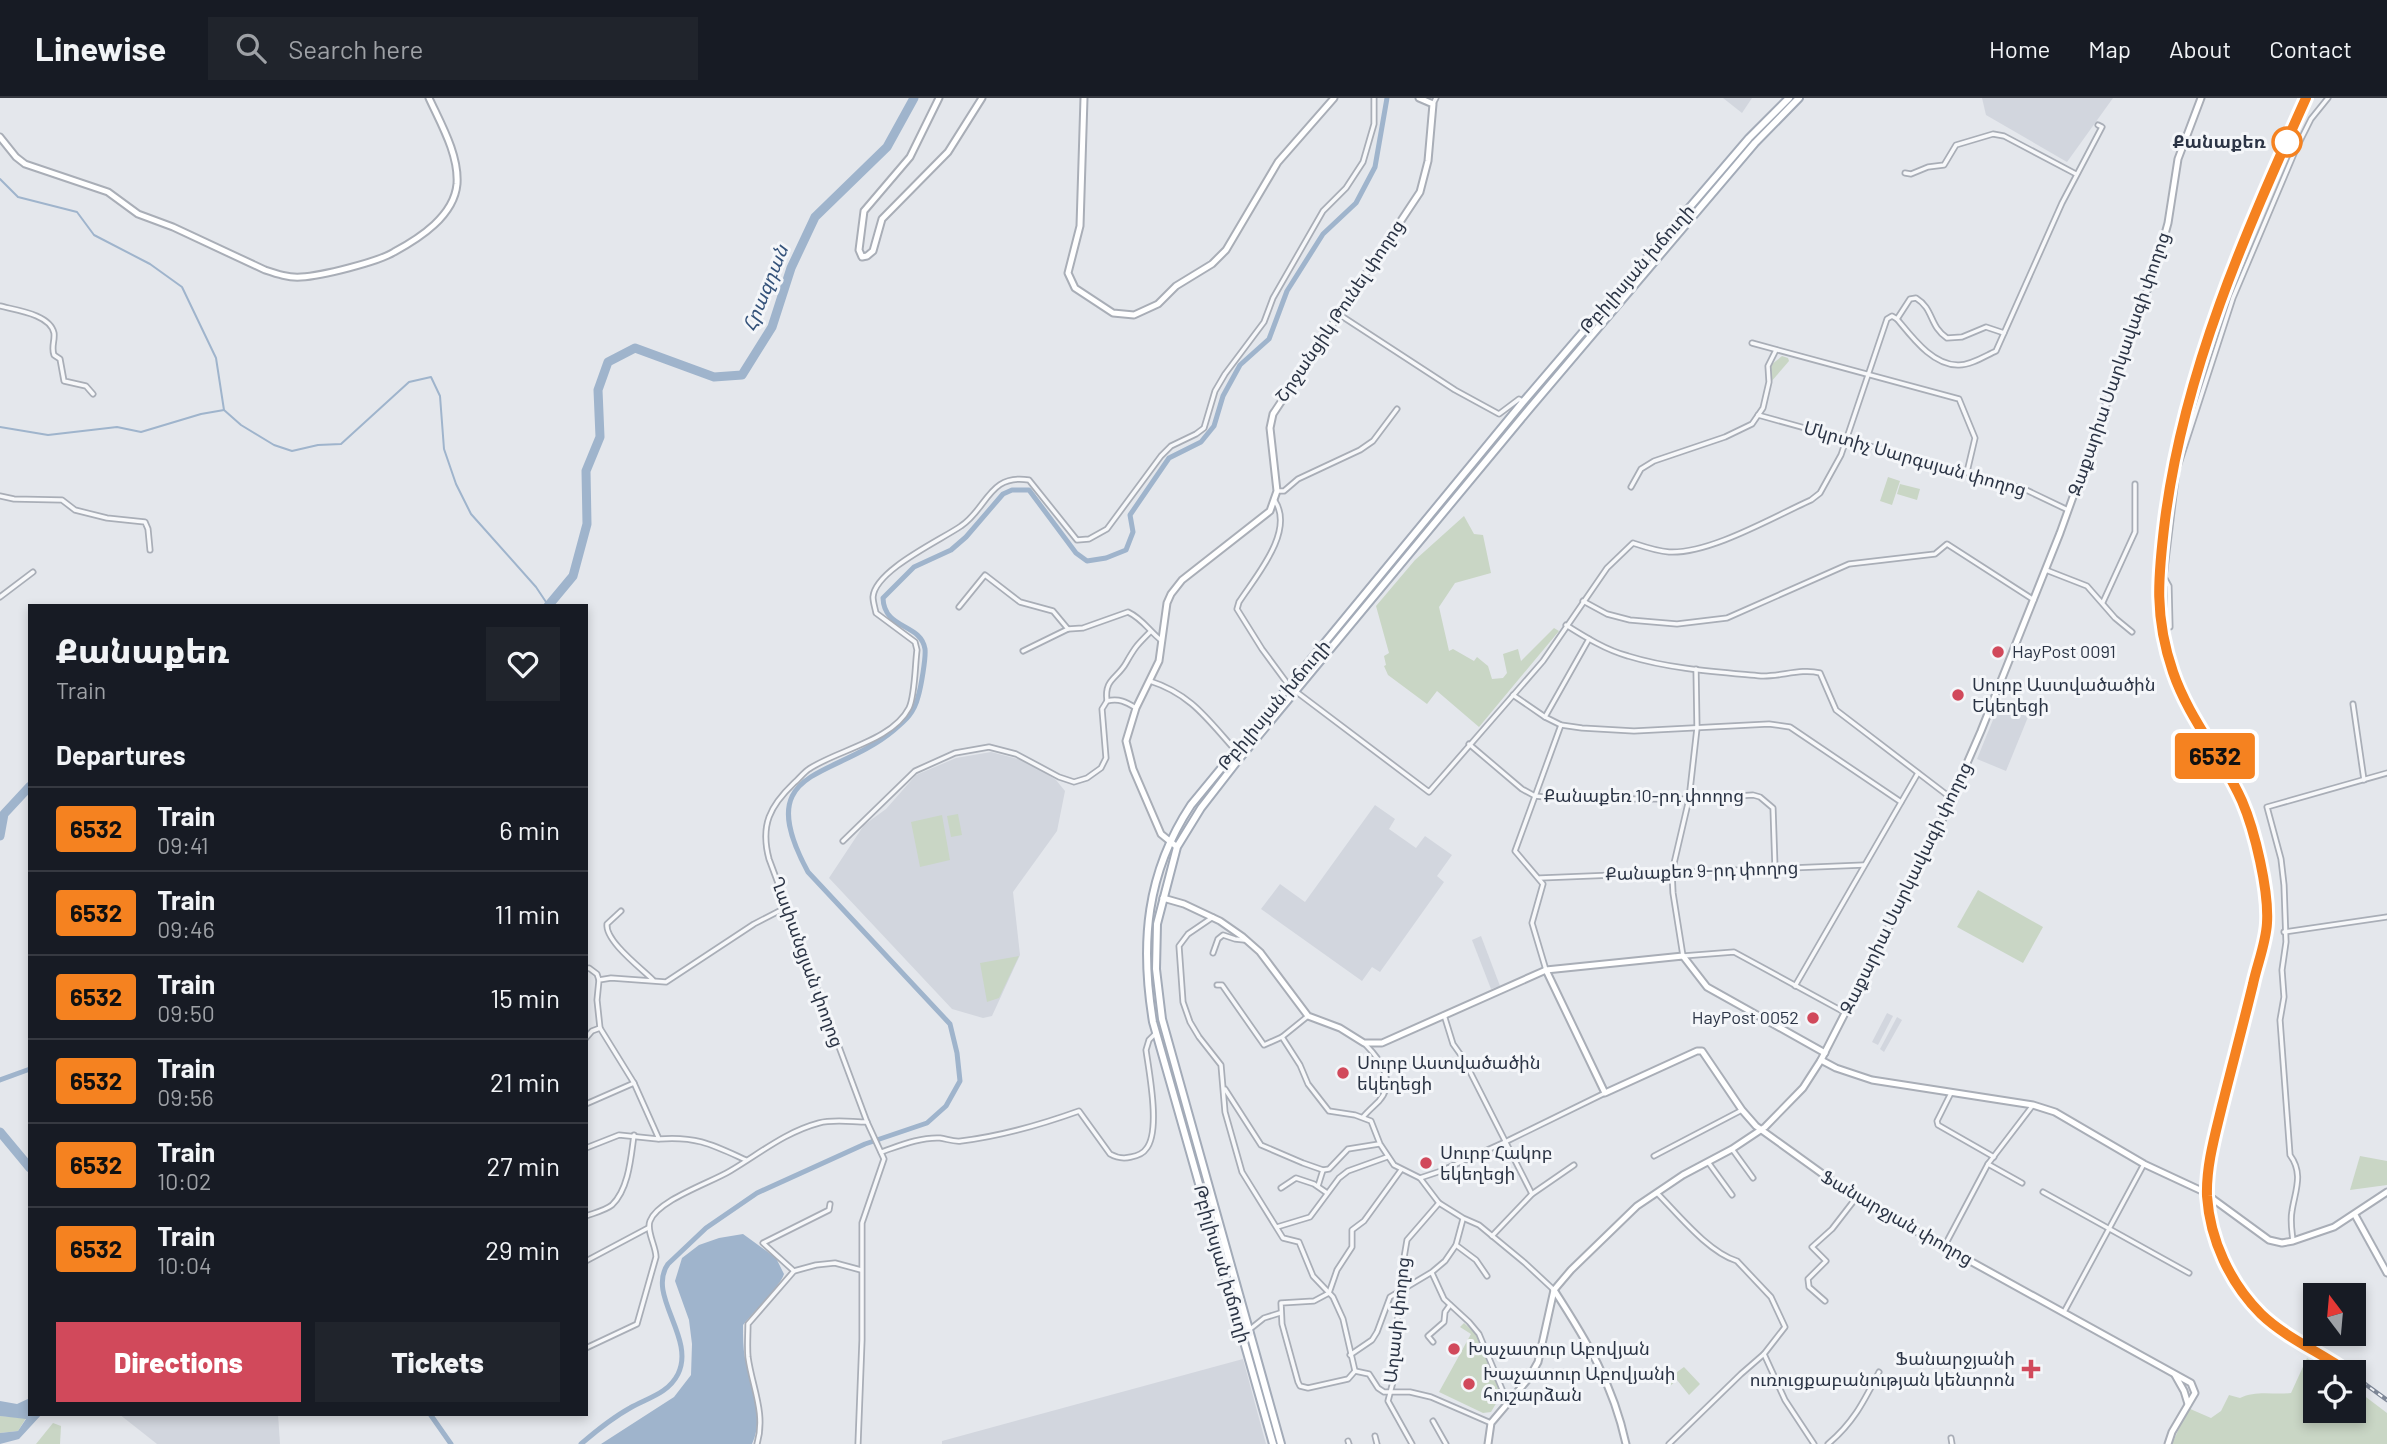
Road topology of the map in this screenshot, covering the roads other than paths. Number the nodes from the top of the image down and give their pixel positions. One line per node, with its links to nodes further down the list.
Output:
1 (429, 98): 15 (street)
2 (939, 98): 3 (street)
3 (982, 98)
4 (1084, 98): 5 (street)
5 (1334, 98)
6 (1374, 98): 81 (street, Ղափանցյան փողոց)
7 (1419, 98): 13 (street)
8 (1436, 98): 13 (street, Շրջանցիկ Թունել փողոց)
9 (1788, 98): 26 (main road, Թբիլիսյան խճուղի)
10 (1799, 98): 56 (main road, Թբիլիսյան խճուղի)
11 (2201, 98): 36 (street, Զաքարիա Սարկավագի փողոց)
12 (2328, 98): 46 (street)
13 (1433, 104): 19 (street, Շրջանցիկ Թունել փողոց)
14 (2098, 125): 17 (street)
15 (0, 137)
16 (1905, 173): 17 (street)
17 (2076, 174): 21 (street)
18 (0, 306): 25 (street)
19 (1338, 314): 26 (street); 33 (street, Շրջանցիկ Թունել փողոց)
20 (1897, 319): 21 (street); 21 (street); 24 (street)
21 (2004, 333)
22 (1752, 343): 23 (street)
23 (1776, 349): 24 (street); 28 (street)
24 (1868, 375): 29 (street); 30 (street)
25 (93, 394)
26 (1523, 402): 55 (main road, Թբիլիսյան խճուղի)
27 (1397, 409): 33 (street)
28 (1758, 415): 29 (street, Մկրտիչ Սարգսյան փողոց); 32 (street)
29 (1848, 439): 30 (street, Մկրտիչ Սարգսյան փողոց); 42 (street)
30 (1967, 472): 36 (street, Մկրտիչ Սարգսյան փողոց)
31 (2135, 484): 43 (street)
32 (1631, 487)
33 (1277, 491): 35 (street, Շրջանցիկ Թունել փողոց)
34 (0, 496): 37 (street)
35 (1275, 501): 51 (street); 55 (street)
36 (2068, 510): 38 (street, Զաքարիա Սարկավագի փողոց)
37 (150, 550)
38 (2046, 570): 41 (street, Զաքարիա Սարկավագի փողոց); 43 (street)
39 (33, 572): 40 (street)
40 (0, 597)
41 (2034, 600): 42 (street); 71 (street, Զաքարիա Սարկավագի փողոց)
42 (1583, 601): 45 (street)
43 (2103, 602): 49 (street)
44 (959, 607): 47 (street)
45 (1566, 625): 50 (street); 57 (street)
46 (2170, 627)
47 (1068, 629): 48 (street); 52 (street)
48 (1150, 632): 51 (street); 58 (street)
49 (2132, 632)
50 (1589, 639): 53 (street); 61 (street)
51 (1161, 641): 54 (street)
52 (1023, 651)
53 (1696, 669): 63 (street); 66 (street)
54 (1150, 681): 60 (street); 65 (street)
55 (1290, 687): 56 (street); 65 (main road, Թբիլիսյան խճուղի)
56 (1296, 692): 64 (street); 75 (main road, Թբիլիսյան խճուղի)
57 (1513, 695): 61 (street); 64 (street)
58 (1107, 701): 60 (street); 73 (street)
59 (2353, 704): 68 (street)
60 (1136, 708): 74 (street)
61 (1545, 717): 62 (street)
62 (1560, 724): 63 (street); 69 (street)
63 (1697, 728): 70 (street); 72 (street)
64 (1469, 744): 69 (street, Քանաքեռ 10-րդ փողոց)
65 (1236, 751): 74 (main road, Թբիլիսյան խճուղի)
66 (1919, 773): 71 (street); 72 (street)
67 (2387, 773): 68 (street)
68 (2364, 780): 85 (street)
69 (1535, 796): 70 (street, Քանաքեռ 10-րդ փողոց); 79 (street)
70 (1689, 799): 77 (street, Քանաքեռ 10-րդ փողոց); 78 (street)
71 (1951, 799): 95 (street, Զաքարիա Սարկավագի փողոց)
72 (1901, 802): 76 (street)
73 (843, 841)
74 (1169, 842): 75 (street); 99 (main road, Թբիլիսյան խճուղի)
75 (1177, 847): 80 (main road, Թբիլիսյան խճուղի)
76 (1864, 865): 77 (street, Քանաքեռ 9-րդ փողոց); 94 (street)
77 (1775, 868): 78 (street, Քանաքեռ 9-րդ փողոց)
78 (1672, 873): 79 (street, Քանաքեռ 9-րդ փողոց); 88 (street)
79 (1540, 878): 90 (street)
80 (1163, 898): 83 (street); 156 (main road, Թբիլիսյան խճուղի)
81 (785, 908): 92 (street); 113 (street, Ղափանցյան փողոց)
82 (621, 911): 92 (street)
83 (1213, 917): 86 (street); 106 (street)
84 (2387, 917): 85 (street)
85 (2284, 932): 153 (street)
86 (1246, 940): 87 (street); 97 (street)
87 (1213, 953)
88 (1683, 956): 90 (street); 94 (street); 103 (street)
89 (588, 968): 91 (street)
90 (1546, 970): 96 (street); 108 (street)
91 (599, 980): 92 (street); 98 (street)
92 (655, 982)
93 (1217, 985): 101 (street)
94 (1795, 986): 95 (street)
95 (1846, 1013): 103 (street, Զաքարիա Սարկավագի փողոց)
96 (1444, 1015): 102 (street); 117 (street)
97 (1307, 1016): 101 (street); 102 (street)
98 (600, 1028): 100 (street); 105 (street)
99 (1155, 1034): 121 (street); 157 (main road, Թբիլիսյան խճուղի)
100 (588, 1036)
101 (1283, 1037): 112 (street)
102 (1364, 1043): 112 (street)
103 (1825, 1053): 104 (street, Զաքարիա Սարկավագի փողոց)
104 (1821, 1060): 107 (street); 114 (street, Զաքարիա Սարկավագի փողոց)
105 (634, 1083): 109 (street); 116 (street)
106 (1224, 1087): 130 (street); 149 (street)
107 (1952, 1091): 110 (street); 124 (street)
108 (1605, 1093): 111 (street, Ֆանարջյան փողոց); 117 (street, Ֆանարջյան փողոց)
109 (588, 1103)
110 (2033, 1105): 124 (street); 128 (street)
111 (1742, 1110): 114 (street, Ֆանարջյան փողոց); 122 (street)
112 (1363, 1117): 118 (street)
113 (867, 1122): 121 (street, Ղափանցյան փողոց); 125 (street)
114 (1761, 1130): 120 (street, Զաքարիա Սարկավագի փողոց); 143 (street, Ֆանարջյան փողոց)
115 (634, 1135): 116 (street); 119 (street); 146 (street)
116 (659, 1139): 125 (street)
117 (1505, 1142): 132 (street, Ֆանարջյան փողոց); 141 (street)
118 (1380, 1144): 123 (street); 130 (street)
119 (588, 1147)
120 (1732, 1149): 126 (street, Զաքարիա Սարկավագի փողոց); 133 (street)
121 (879, 1150): 159 (street)
122 (1654, 1156)
123 (1387, 1157): 131 (street); 140 (street)
124 (1994, 1157): 127 (street)
125 (746, 1160): 150 (street)
126 (1708, 1162): 137 (street, Զաքարիա Սարկավագի փողոց); 142 (street)
127 (1988, 1164): 134 (street); 155 (street)
128 (2144, 1164): 151 (street); 153 (street)
129 (1574, 1165): 141 (street)
130 (1324, 1170): 135 (street)
131 (1401, 1170): 132 (street); 166 (street)
132 (1420, 1178): 144 (street)
133 (1753, 1178)
134 (2022, 1183)
135 (1318, 1186): 136 (street); 140 (street)
136 (1281, 1188)
137 (1656, 1192): 165 (street, Զաքարիա Սարկավագի փողոց); 176 (street)
138 (2043, 1192): 151 (street)
139 (2387, 1192): 147 (street)
140 (1327, 1193): 149 (street)
141 (1532, 1194): 152 (street)
142 (1732, 1195)
143 (1856, 1198): 155 (street, Ֆանարջյան փողոց); 168 (street)
144 (1439, 1203): 148 (street); 167 (street, Աղասի փողոց)
145 (830, 1204): 160 (street)
146 (588, 1215)
147 (2355, 1215): 153 (street); 163 (street)
148 (1463, 1218): 152 (street); 154 (street)
149 (1277, 1227): 166 (street)
150 (648, 1228): 158 (street); 174 (street)
151 (2109, 1229): 162 (street); 170 (street)
152 (1492, 1237): 165 (street)
153 (2293, 1241)
154 (1457, 1245): 161 (street); 164 (street)
155 (1944, 1247): 170 (street, Ֆանարջյան փողոց)
156 (1227, 1253): 157 (main road); 172 (main road, Թբիլիսյան խճուղի)
157 (1219, 1255): 175 (main road, Թբիլիսյան խճուղի)
158 (588, 1260)
159 (861, 1270): 160 (street); 188 (street)
160 (794, 1271): 187 (street)
161 (1432, 1272): 167 (street); 169 (street)
162 (2189, 1273)
163 (2387, 1273)
164 (1487, 1276)
165 (1553, 1292): 182 (street, Զաքարիա Սարկավագի փողոց); 195 (street)
166 (1329, 1293): 171 (street); 177 (street)
167 (1398, 1293): 177 (street); 181 (street, Աղասի փողոց)
168 (1825, 1301)
169 (1450, 1306): 173 (street); 182 (street)
170 (2064, 1312): 180 (street, Ֆանարջյան փողոց)
171 (1280, 1313): 172 (street); 178 (street)
172 (1249, 1331): 175 (main road, Թբիլիսյան խճուղի)
173 (1433, 1342)
174 (588, 1347)
175 (1251, 1351): 189 (main road, Թբիլիսյան խճուղի); 190 (main road, Թբիլիսյան խճուղի)
176 (1764, 1354): 196 (street); 197 (street)
177 (1350, 1355): 178 (street)
178 (1355, 1371): 181 (street)
179 (1879, 1371): 198 (street)
180 (2175, 1375): 183 (street); 183 (street, Ֆանարջյան փողոց)
181 (1389, 1393): 185 (street); 192 (street, Աղասի փողոց)
182 (1511, 1399): 185 (street, Զաքարիա Սարկավագի փողոց)
183 (2188, 1404): 199 (street)
184 (1433, 1421): 193 (street)
185 (1491, 1423): 194 (street)
186 (1376, 1436): 191 (street)
187 (757, 1444)
188 (858, 1444)
189 (1273, 1444)
190 (1281, 1444)
191 (1377, 1444)
192 (1412, 1444)
193 (1446, 1444)
194 (1488, 1444)
195 (1625, 1444)
196 (1669, 1444)
197 (1814, 1444)
198 (1828, 1444)
199 (2168, 1444)

